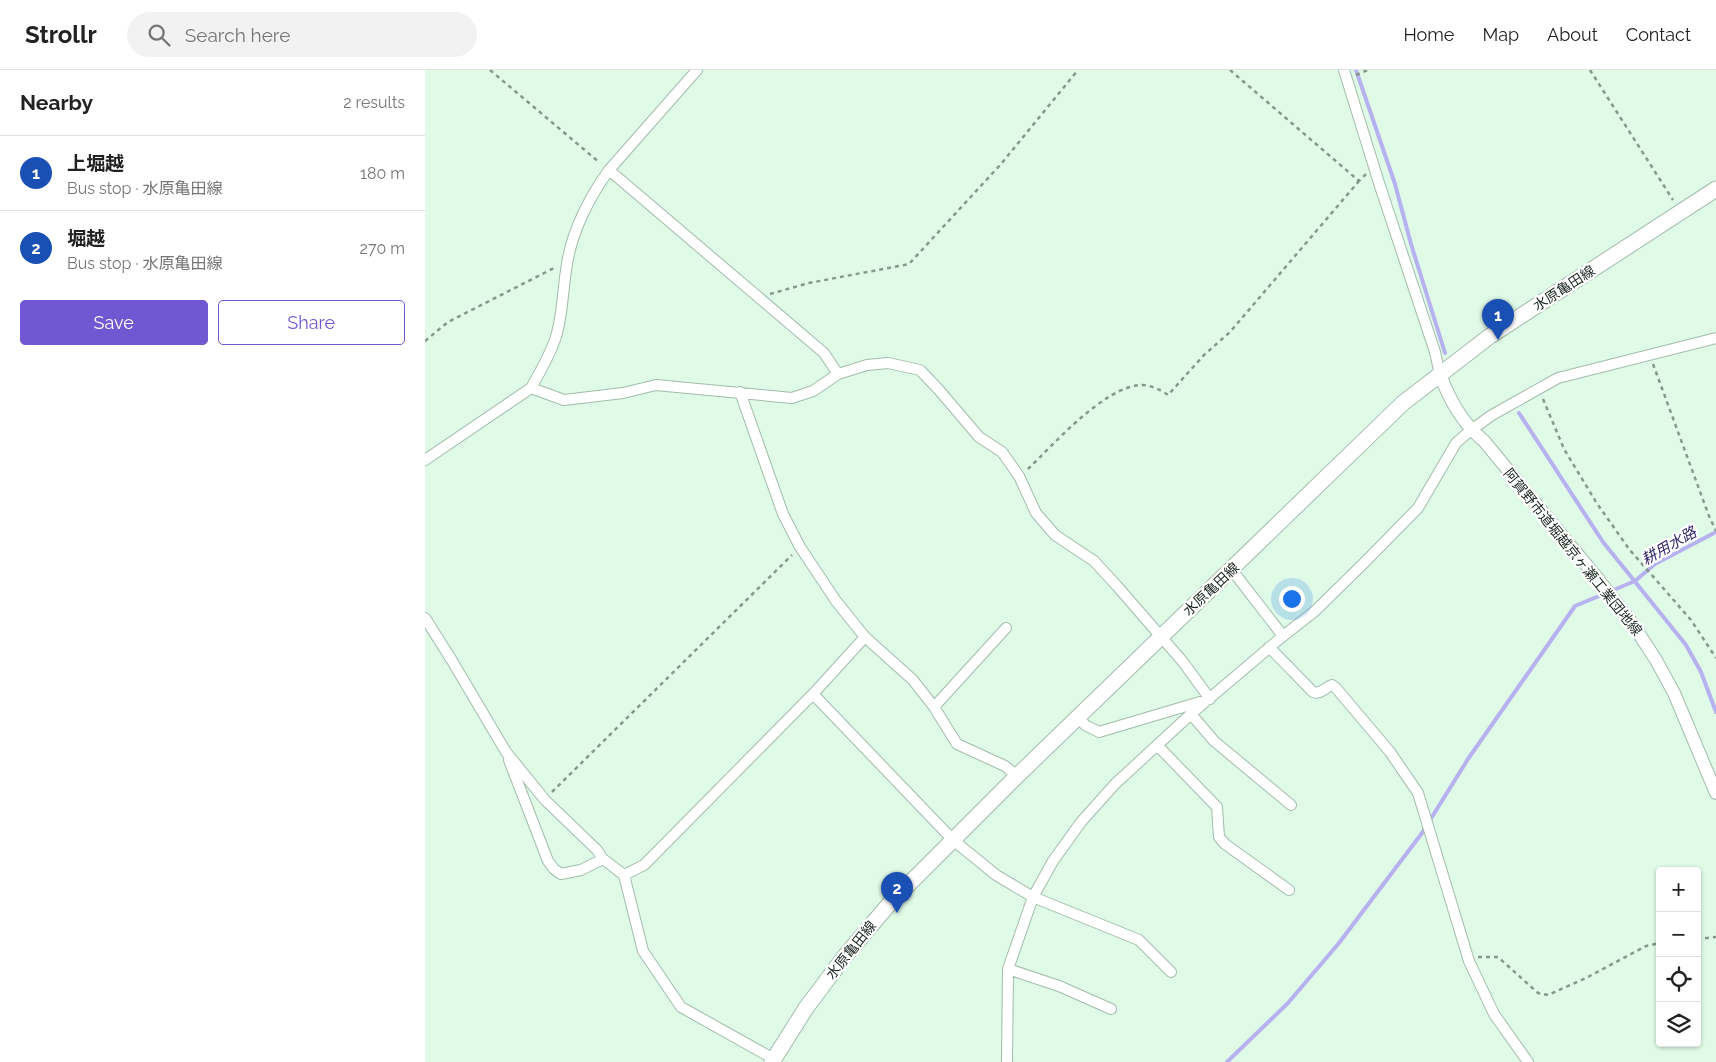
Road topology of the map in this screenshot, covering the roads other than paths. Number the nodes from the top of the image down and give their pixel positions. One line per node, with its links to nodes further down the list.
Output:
1 (697, 70): 3 (street)
2 (1344, 70): 7 (street)
3 (609, 170): 6 (street); 8 (street)
4 (1716, 189): 7 (main road, 水原亀田線)
5 (1716, 338): 10 (street)
6 (838, 374): 9 (street); 15 (street)
7 (1441, 375): 10 (street, 阿賀野市道堀越京ヶ瀬工業団地線); 12 (main road, 水原亀田線)
8 (531, 388): 9 (street); 11 (street)
9 (740, 392): 17 (street)
10 (1471, 430): 16 (street); 27 (street, 阿賀野市道堀越京ヶ瀬工業団地線)
11 (425, 460)
12 (1232, 570): 15 (main road, 水原亀田線); 16 (street)
13 (425, 618): 25 (street)
14 (1006, 628): 21 (street)
15 (1161, 636): 20 (street); 23 (main road, 水原亀田線)
16 (1283, 636): 18 (street)
17 (865, 637): 19 (street); 21 (street)
18 (1269, 647): 20 (street); 39 (street)
19 (813, 694): 29 (street); 31 (street)
20 (1210, 699): 22 (street); 23 (street)
21 (934, 707): 26 (street)
22 (1191, 714): 24 (street); 28 (street)
23 (1079, 717): 26 (main road, 水原亀田線)
24 (1157, 745): 32 (street); 33 (street)
25 (506, 752): 30 (street); 30 (street)
26 (1017, 776): 29 (main road, 水原亀田線)
27 (1716, 793)
28 (1291, 805)
29 (953, 840): 33 (street); 37 (main road, 水原亀田線)
30 (603, 859): 31 (street)
31 (624, 875): 37 (street)
32 (1289, 890)
33 (1033, 897): 34 (street); 35 (street)
34 (1008, 969): 36 (street); 38 (street)
35 (1171, 972)
36 (1111, 1010)
37 (773, 1061)
38 (1007, 1062)
39 (1528, 1062)

